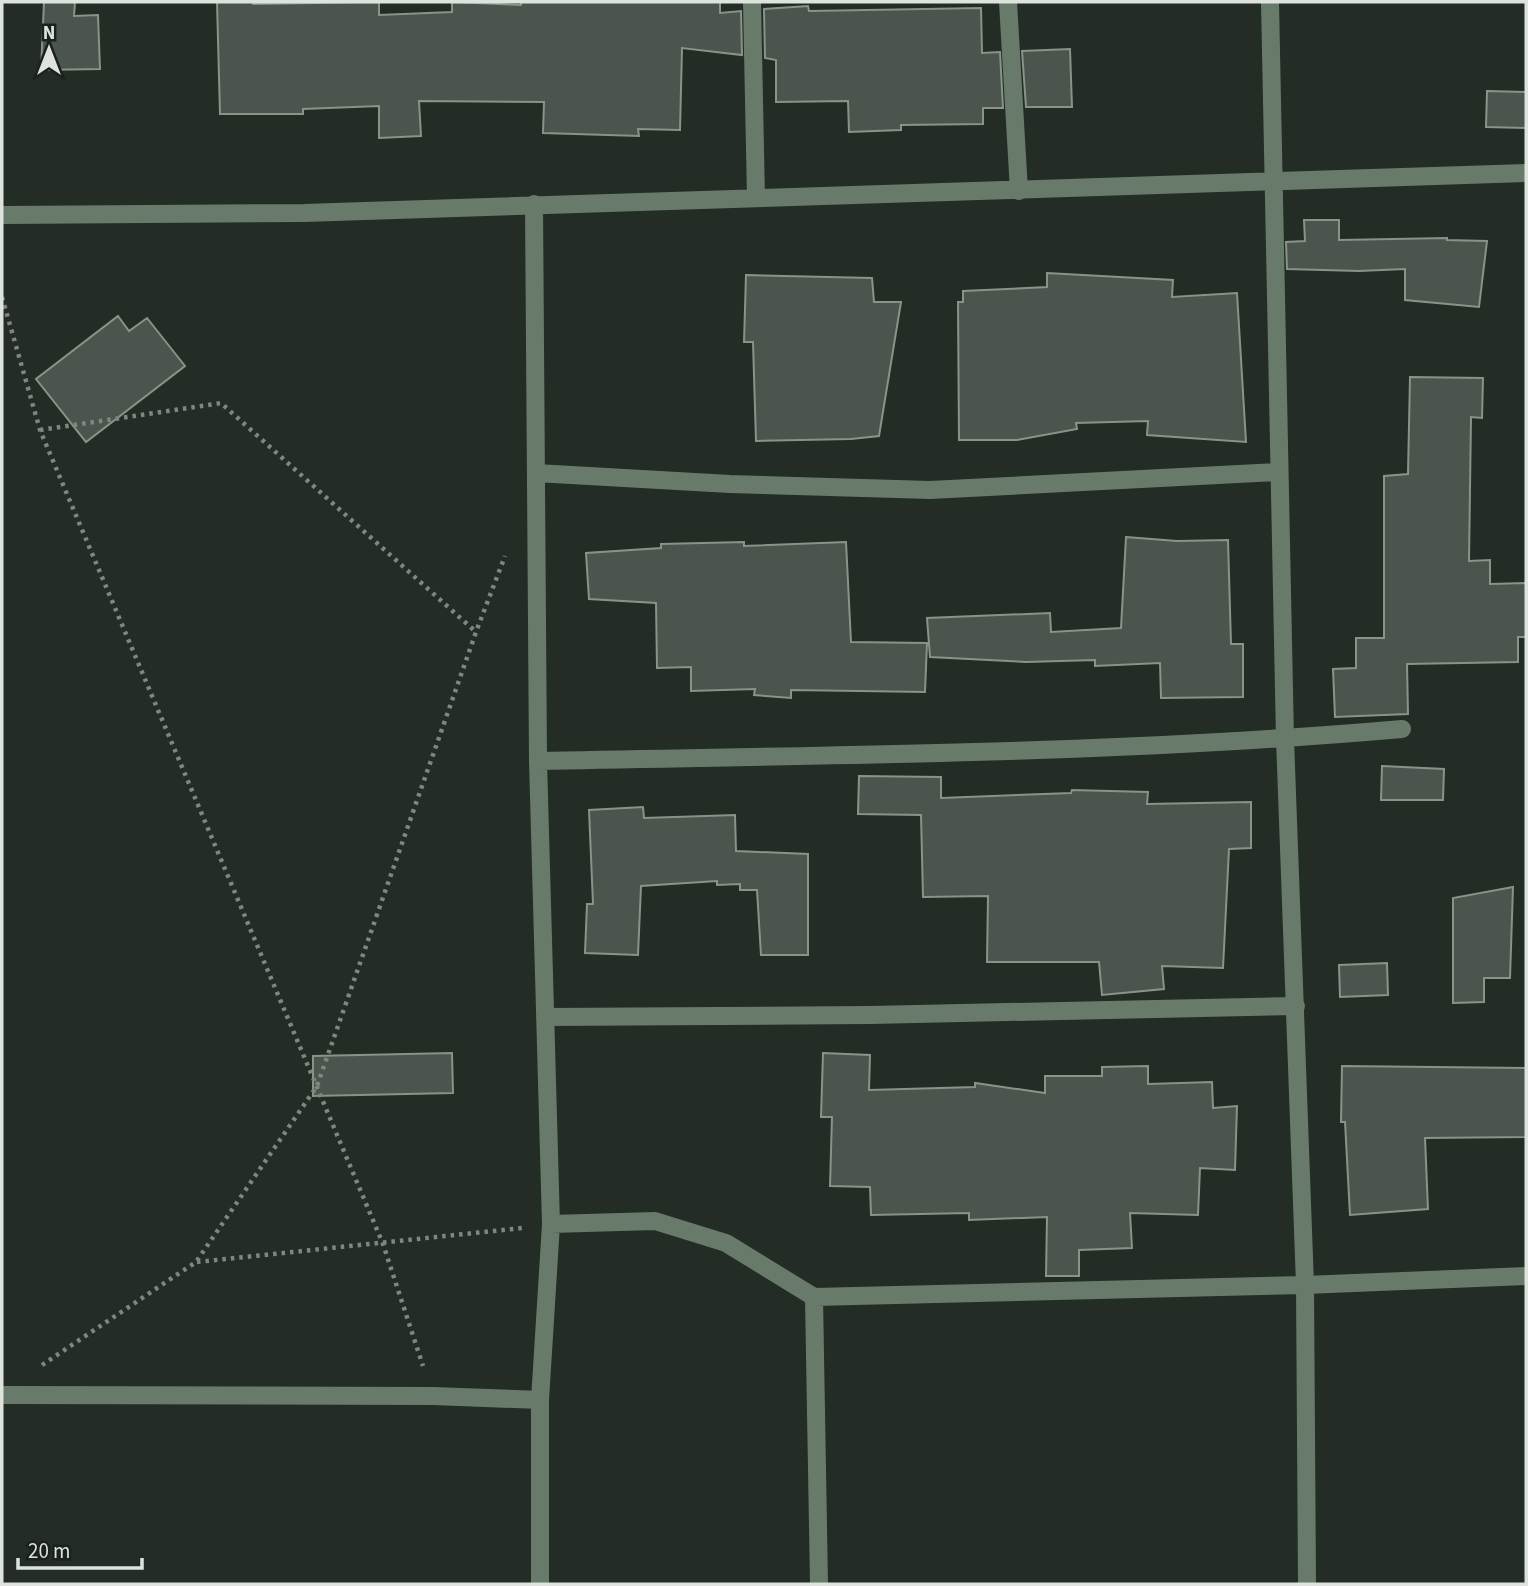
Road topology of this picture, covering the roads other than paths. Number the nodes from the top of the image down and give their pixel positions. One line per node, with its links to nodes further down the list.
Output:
1 (752, 2): 7 (street)
2 (1008, 2): 6 (street)
3 (1270, 2): 5 (street)
4 (1526, 173): 5 (street)
5 (1273, 180): 6 (street); 10 (street)
6 (1019, 191): 7 (street)
7 (756, 198): 8 (street)
8 (534, 204): 9 (street); 11 (street)
9 (2, 215)
10 (1279, 472): 11 (street); 13 (street)
11 (536, 473): 14 (street)
12 (1402, 729): 13 (street)
13 (1285, 739): 14 (street); 15 (street)
14 (538, 761): 16 (street)
15 (1296, 1006): 16 (street); 19 (street)
16 (545, 1017): 17 (street)
17 (551, 1224): 20 (street); 22 (street)
18 (1526, 1276): 19 (street)
19 (1305, 1285): 20 (street); 25 (street)
20 (814, 1297): 24 (street)
21 (2, 1395): 22 (street)
22 (540, 1400): 23 (street)
23 (540, 1584)
24 (819, 1584)
25 (1307, 1584)

